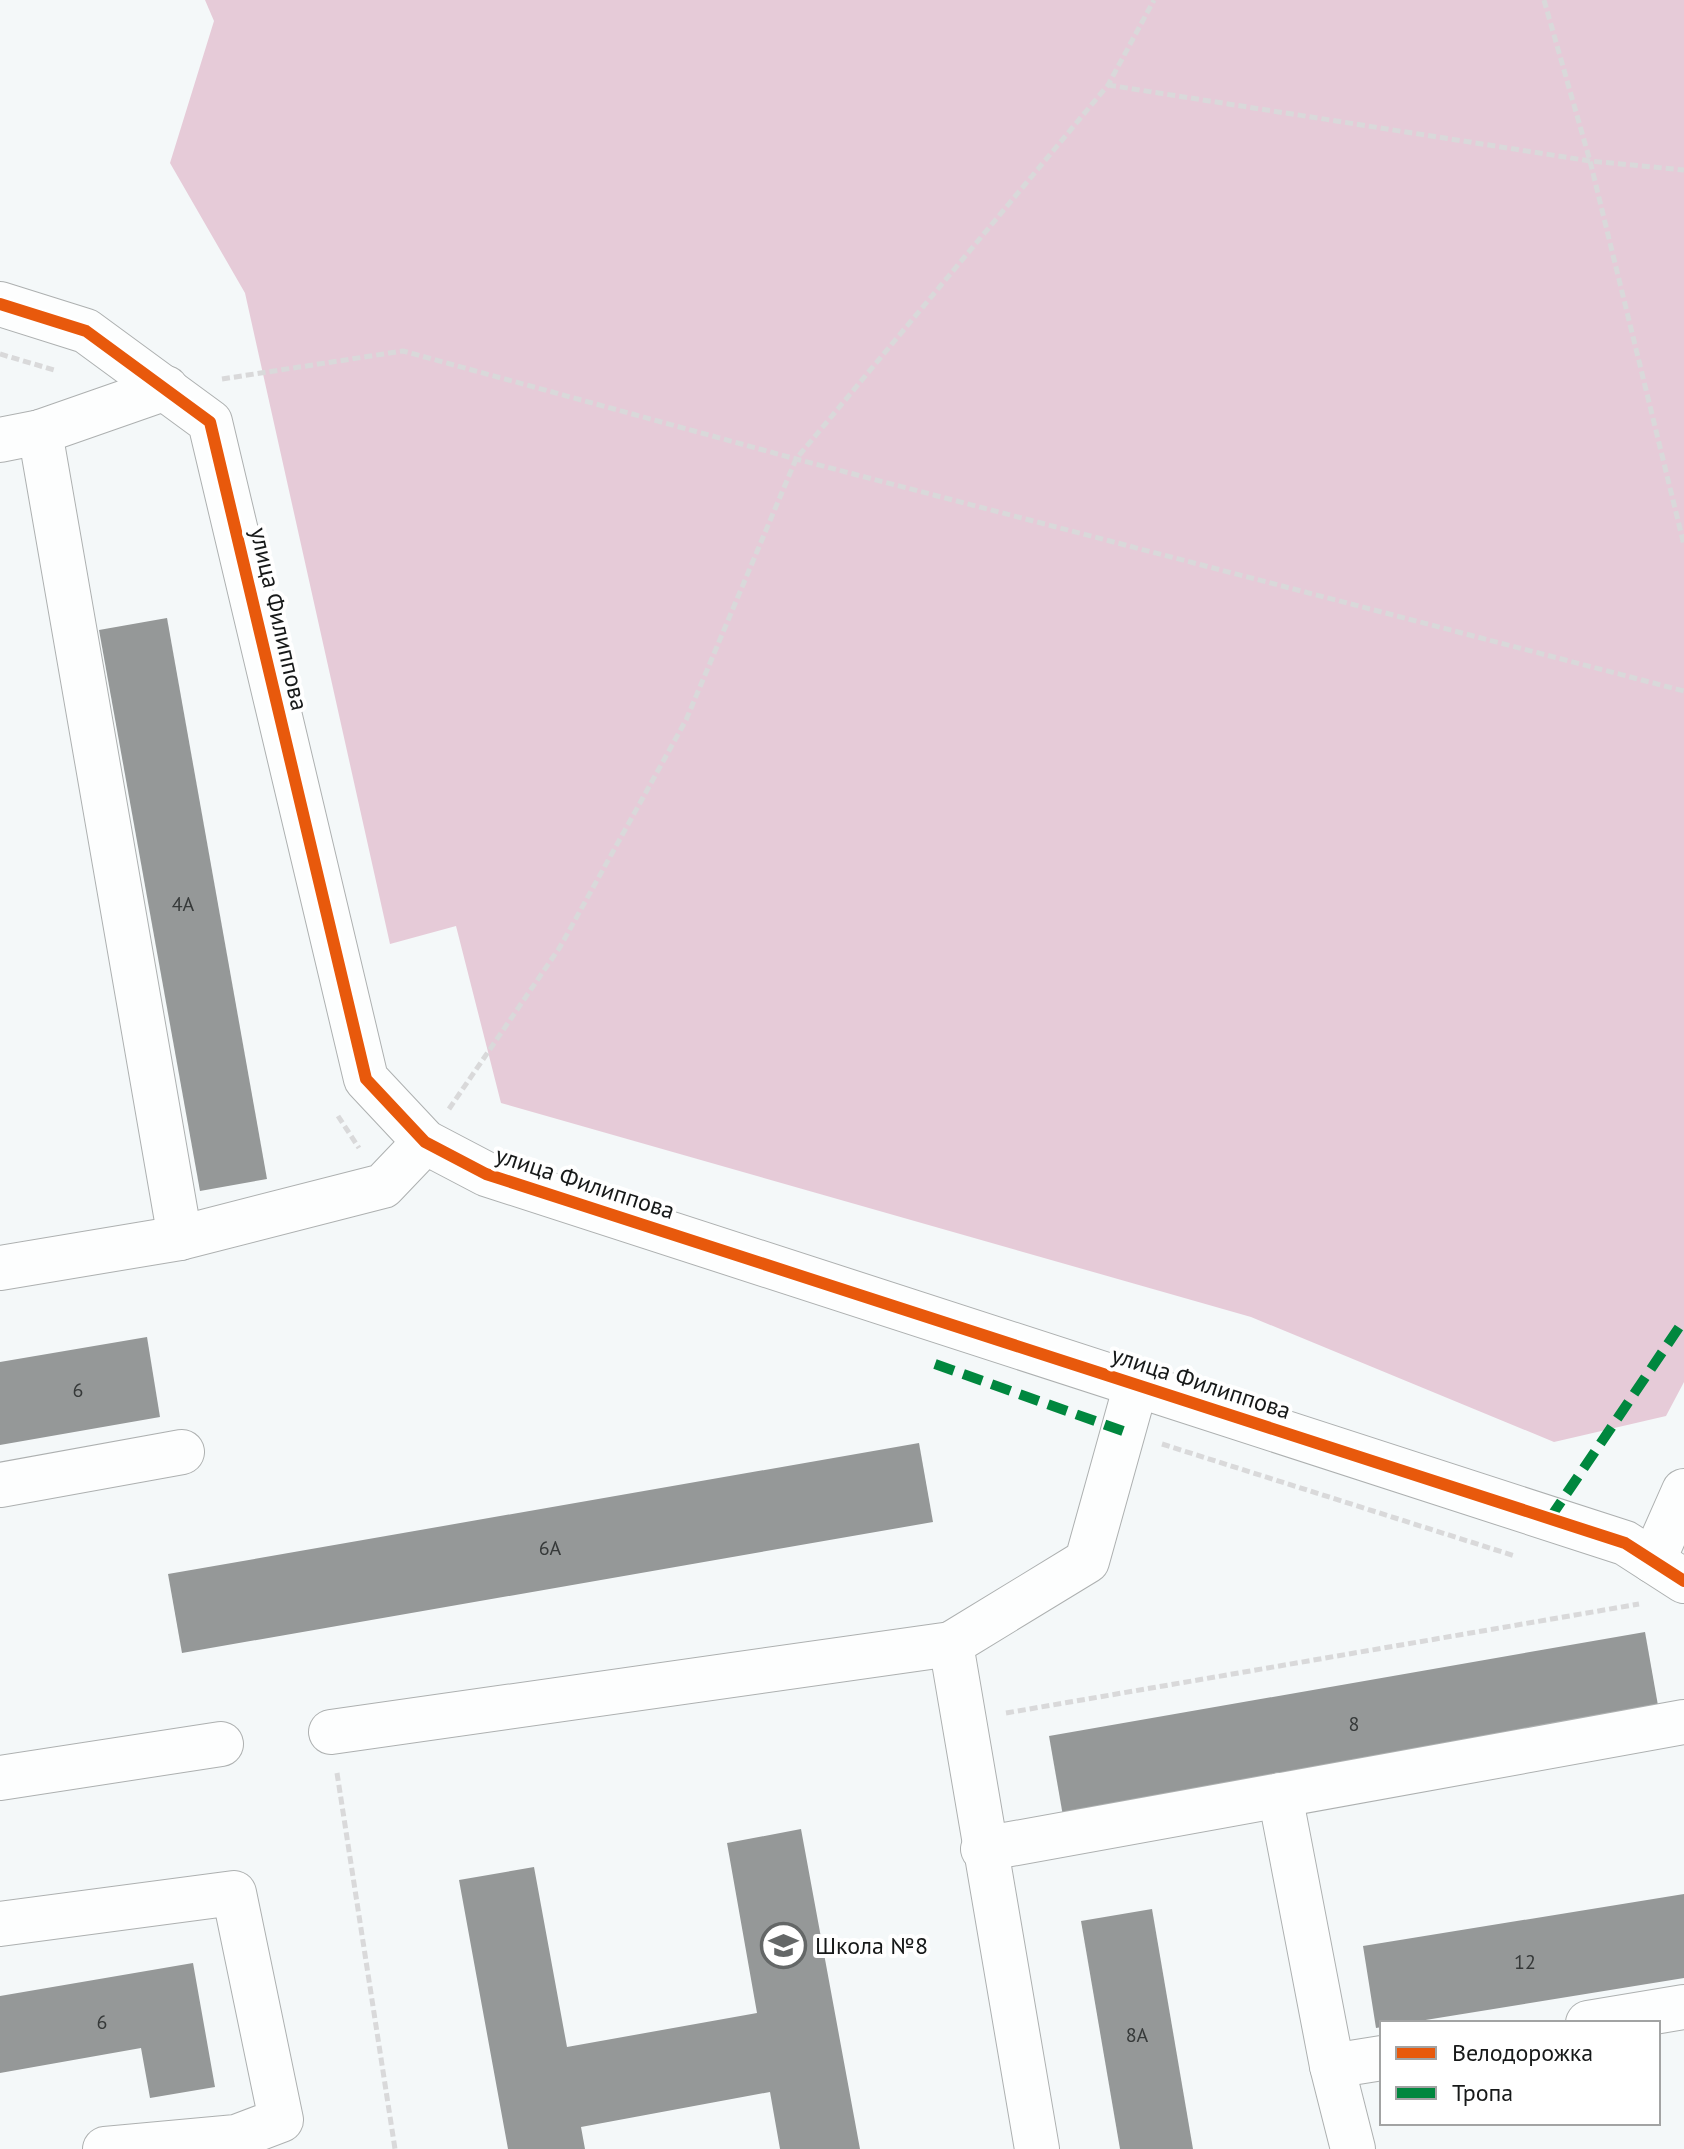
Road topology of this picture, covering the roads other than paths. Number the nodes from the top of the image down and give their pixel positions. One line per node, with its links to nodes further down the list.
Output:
1 (0, 304): 2 (street, улица Филиппова)
2 (166, 388): 3 (street); 4 (street, улица Филиппова)
3 (20, 436): 5 (street)
4 (425, 1142): 5 (street); 7 (street, улица Филиппова)
5 (180, 1238): 6 (street)
6 (0, 1268)
7 (1136, 1385): 11 (street, улица Филиппова); 12 (street)
8 (182, 1452): 9 (street)
9 (0, 1485)
10 (1684, 1491): 11 (street)
11 (1664, 1581)
12 (951, 1644): 14 (street); 18 (street)
13 (1684, 1722): 17 (street)
14 (331, 1732)
15 (221, 1744): 16 (street)
16 (0, 1778)
17 (1280, 1795): 18 (street); 23 (street)
18 (983, 1849): 25 (street)
19 (0, 1924): 24 (street)
20 (1684, 2007): 21 (street)
21 (1600, 2021)
22 (1380, 2058): 23 (street)
23 (1332, 2066): 26 (street)
24 (105, 2149)
25 (1037, 2149)
26 (1353, 2149)

